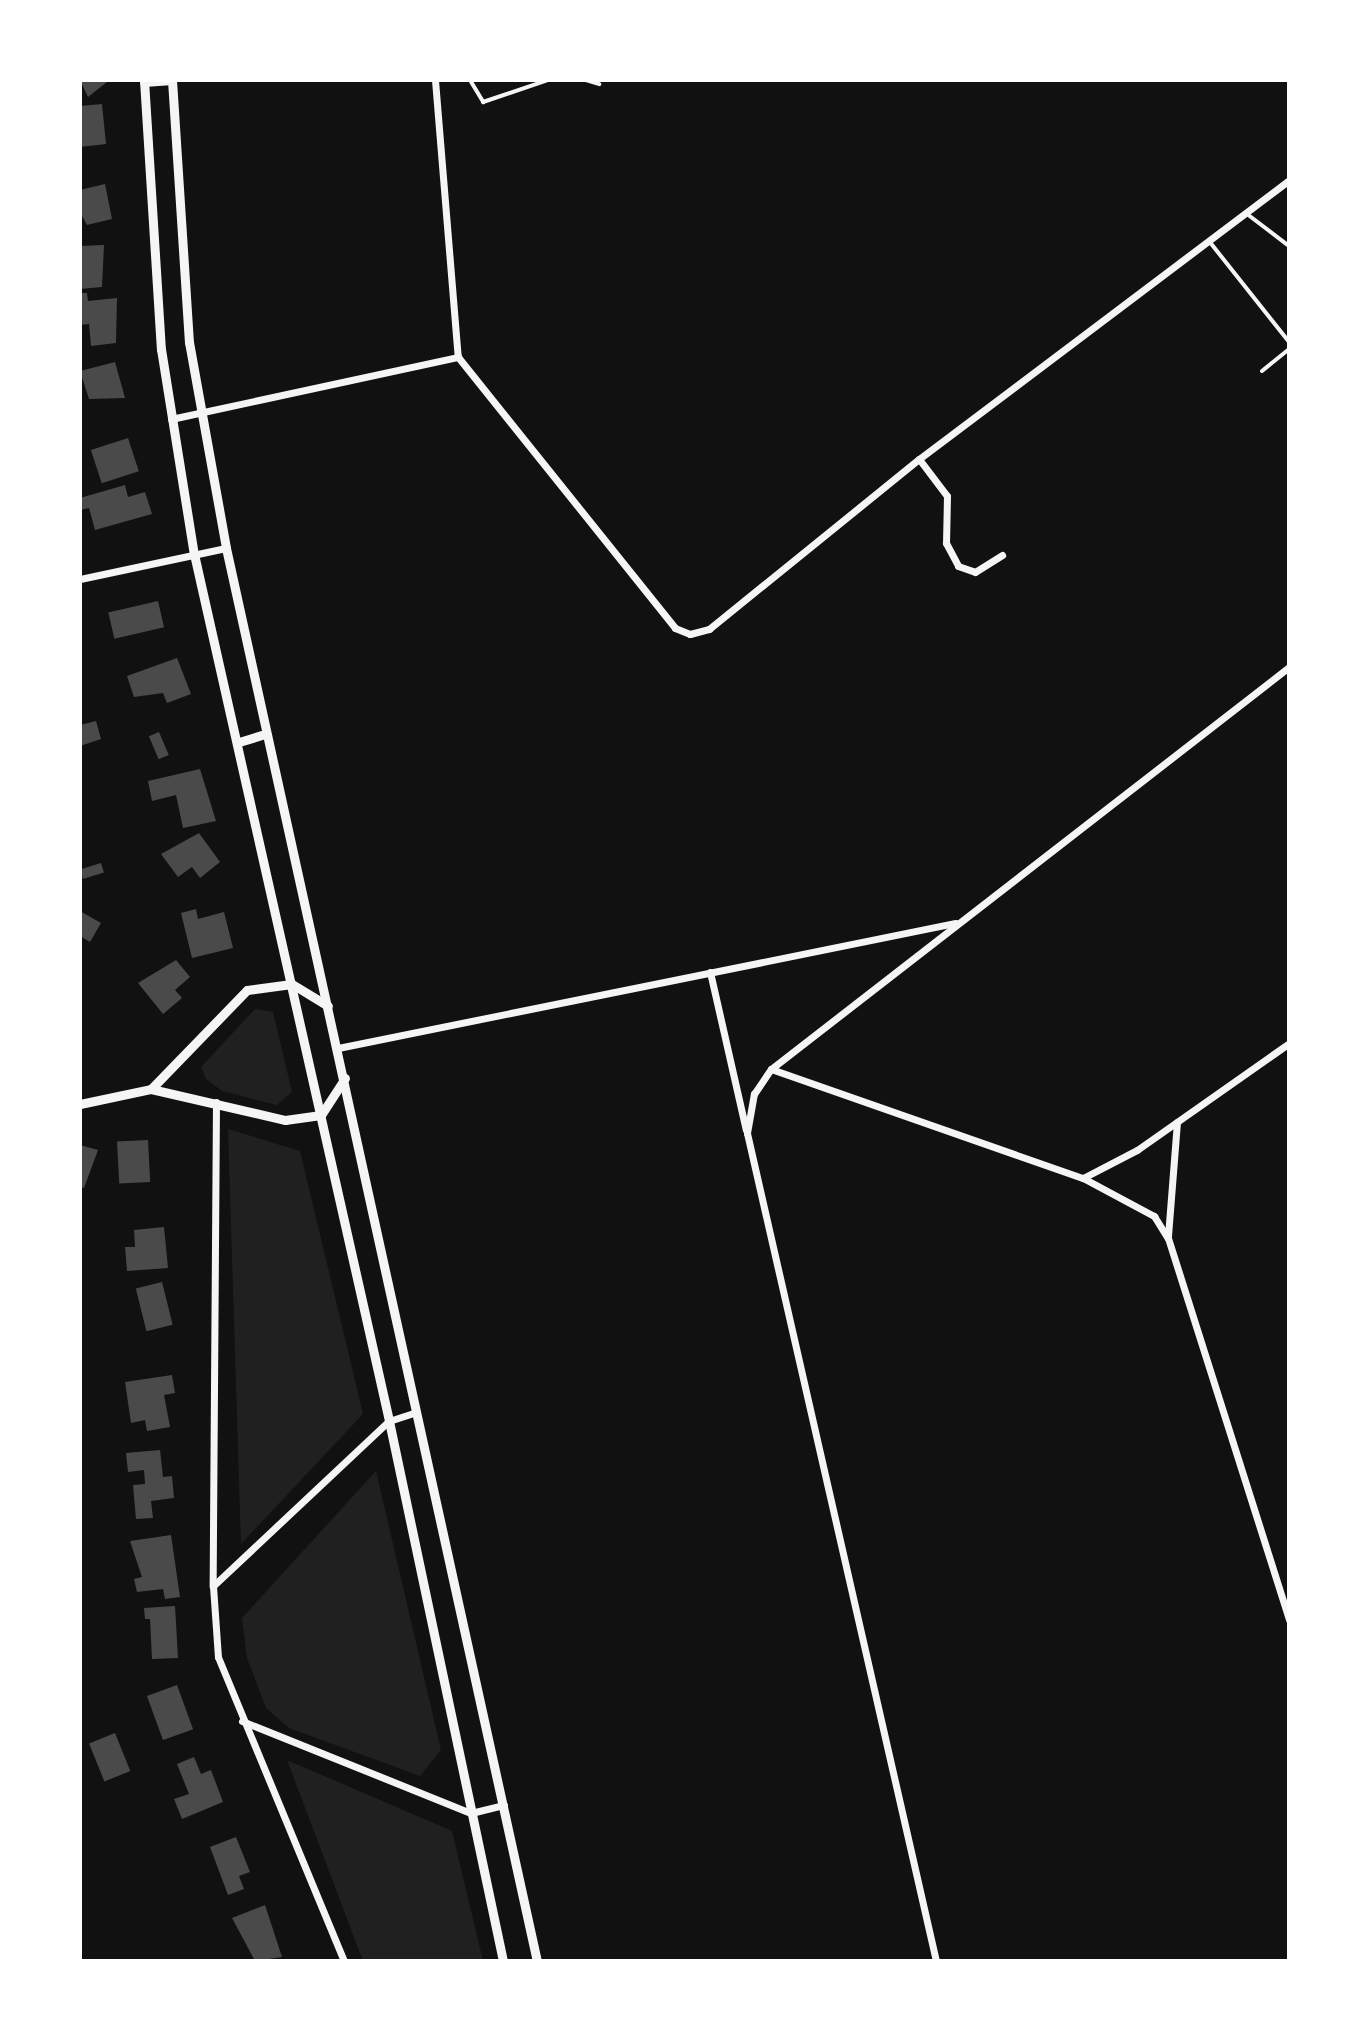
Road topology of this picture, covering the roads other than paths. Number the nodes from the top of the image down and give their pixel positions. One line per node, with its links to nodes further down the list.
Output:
1 (172, 80): 6 (street); 16 (street)
2 (435, 80): 14 (street)
3 (470, 80): 4 (lane)
4 (548, 80)
5 (586, 80): 7 (lane)
6 (144, 81): 17 (street)
7 (599, 84)
8 (1289, 180): 9 (street)
9 (1245, 213): 10 (street); 11 (lane)
10 (1209, 240): 12 (lane); 18 (street)
11 (1289, 246)
12 (1289, 342)
13 (1289, 349): 15 (lane)
14 (458, 357): 16 (street); 18 (street)
15 (1262, 371)
16 (202, 412): 17 (street); 19 (street)
17 (169, 419): 20 (street)
18 (919, 459): 21 (street)
19 (226, 548): 20 (street); 24 (street)
20 (194, 554): 22 (street); 25 (street)
21 (1002, 555)
22 (80, 579)
23 (1289, 667): 26 (street)
24 (266, 734): 25 (street); 29 (street)
25 (239, 742): 28 (street)
26 (959, 922): 27 (street); 32 (street)
27 (710, 972): 31 (street); 39 (street)
28 (292, 984): 29 (street); 34 (street); 37 (street)
29 (328, 1006): 31 (street)
30 (1289, 1043): 38 (street)
31 (338, 1048): 33 (street)
32 (771, 1069): 39 (street); 40 (street)
33 (345, 1078): 37 (street); 42 (street)
34 (151, 1089): 35 (street); 36 (street)
35 (216, 1102): 37 (street); 44 (street)
36 (80, 1104)
37 (321, 1115): 43 (street)
38 (1177, 1122): 40 (street); 41 (street)
39 (747, 1133): 52 (street)
40 (1083, 1178): 41 (street)
41 (1168, 1238): 45 (street)
42 (417, 1412): 43 (street); 47 (street)
43 (389, 1421): 44 (street); 48 (street)
44 (213, 1586): 46 (street)
45 (1289, 1620)
46 (242, 1721): 48 (street); 49 (street)
47 (504, 1805): 48 (street); 51 (street)
48 (471, 1813): 50 (street)
49 (344, 1961)
50 (503, 1961)
51 (537, 1961)
52 (936, 1961)

